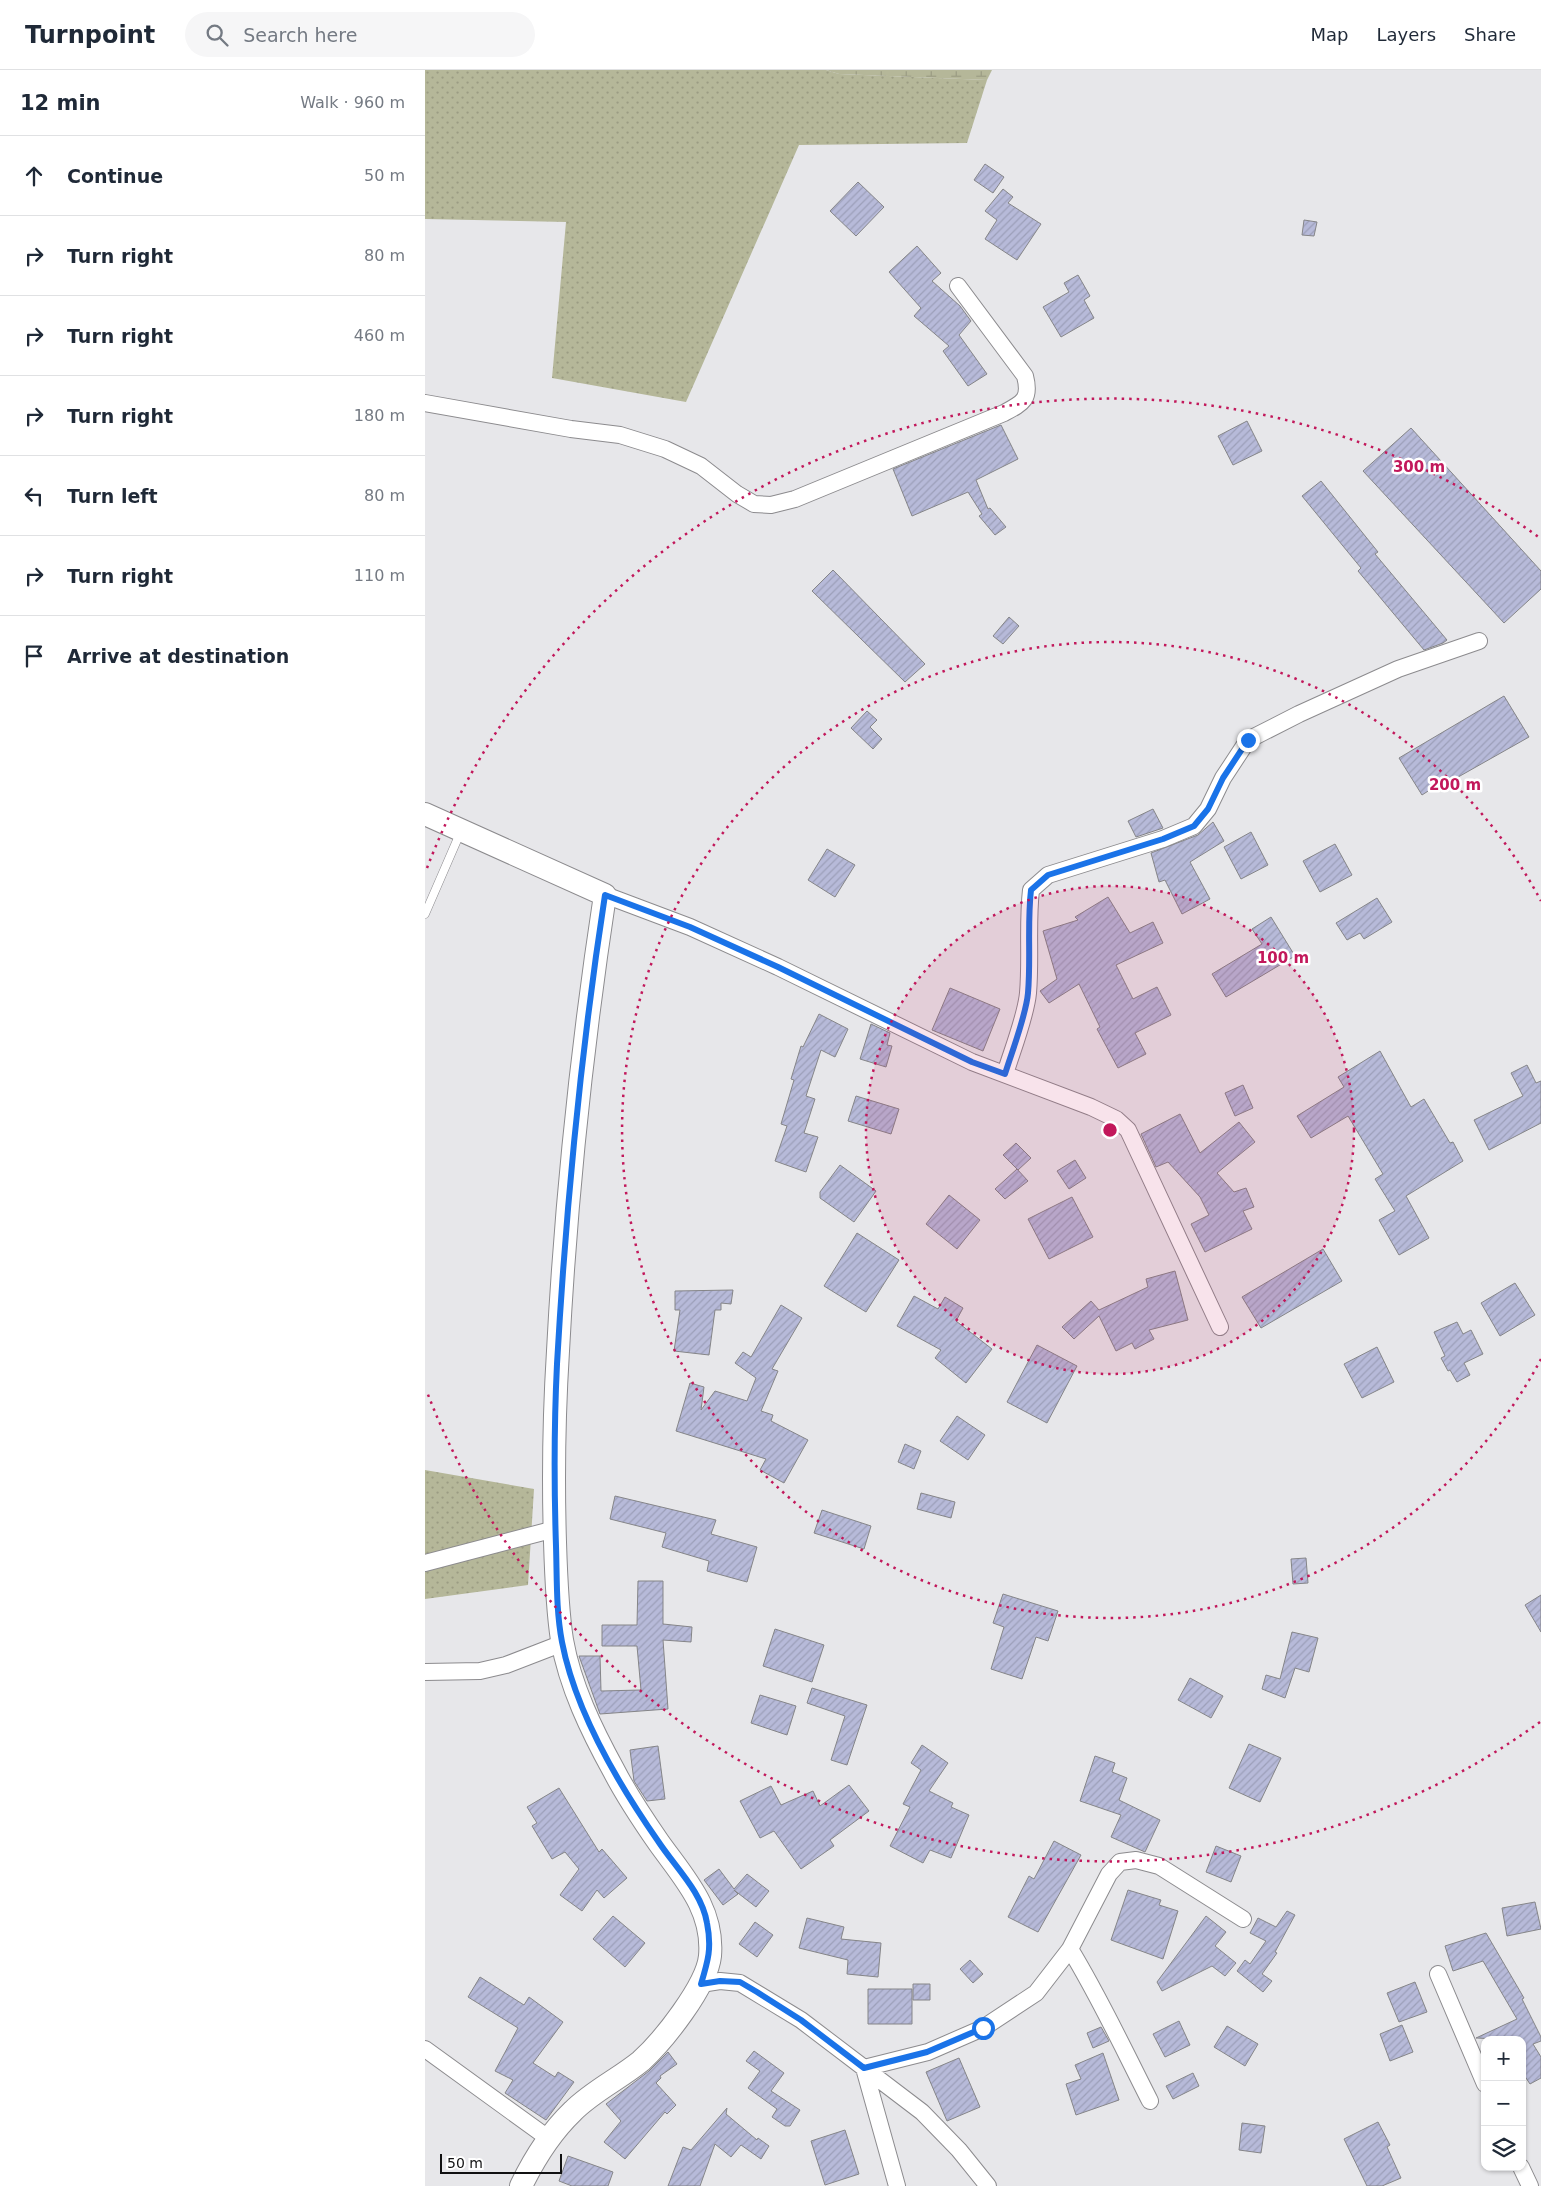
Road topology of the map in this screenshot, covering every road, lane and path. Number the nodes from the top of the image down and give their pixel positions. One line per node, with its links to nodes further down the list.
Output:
1 (958, 286): 2 (street)
2 (425, 403)
3 (1479, 641): 8 (street)
4 (425, 814): 5 (street)
5 (461, 830): 6 (street); 7 (lane)
6 (605, 895): 8 (street); 10 (street)
7 (425, 914)
8 (1005, 1074): 9 (street)
9 (1220, 1327)
10 (555, 1529): 11 (street); 12 (street)
11 (425, 1563)
12 (563, 1643): 13 (street); 17 (street)
13 (425, 1672)
14 (1243, 1919): 15 (street)
15 (1071, 1949): 19 (street); 21 (street)
16 (1438, 1974): 20 (street)
17 (701, 1984): 19 (street); 22 (street)
18 (425, 2049): 22 (street)
19 (864, 2068): 25 (street); 26 (street)
20 (1484, 2081)
21 (1150, 2101)
22 (548, 2138): 24 (street)
23 (1523, 2171): 27 (street)
24 (521, 2186)
25 (897, 2186)
26 (988, 2186)
27 (1530, 2186)

